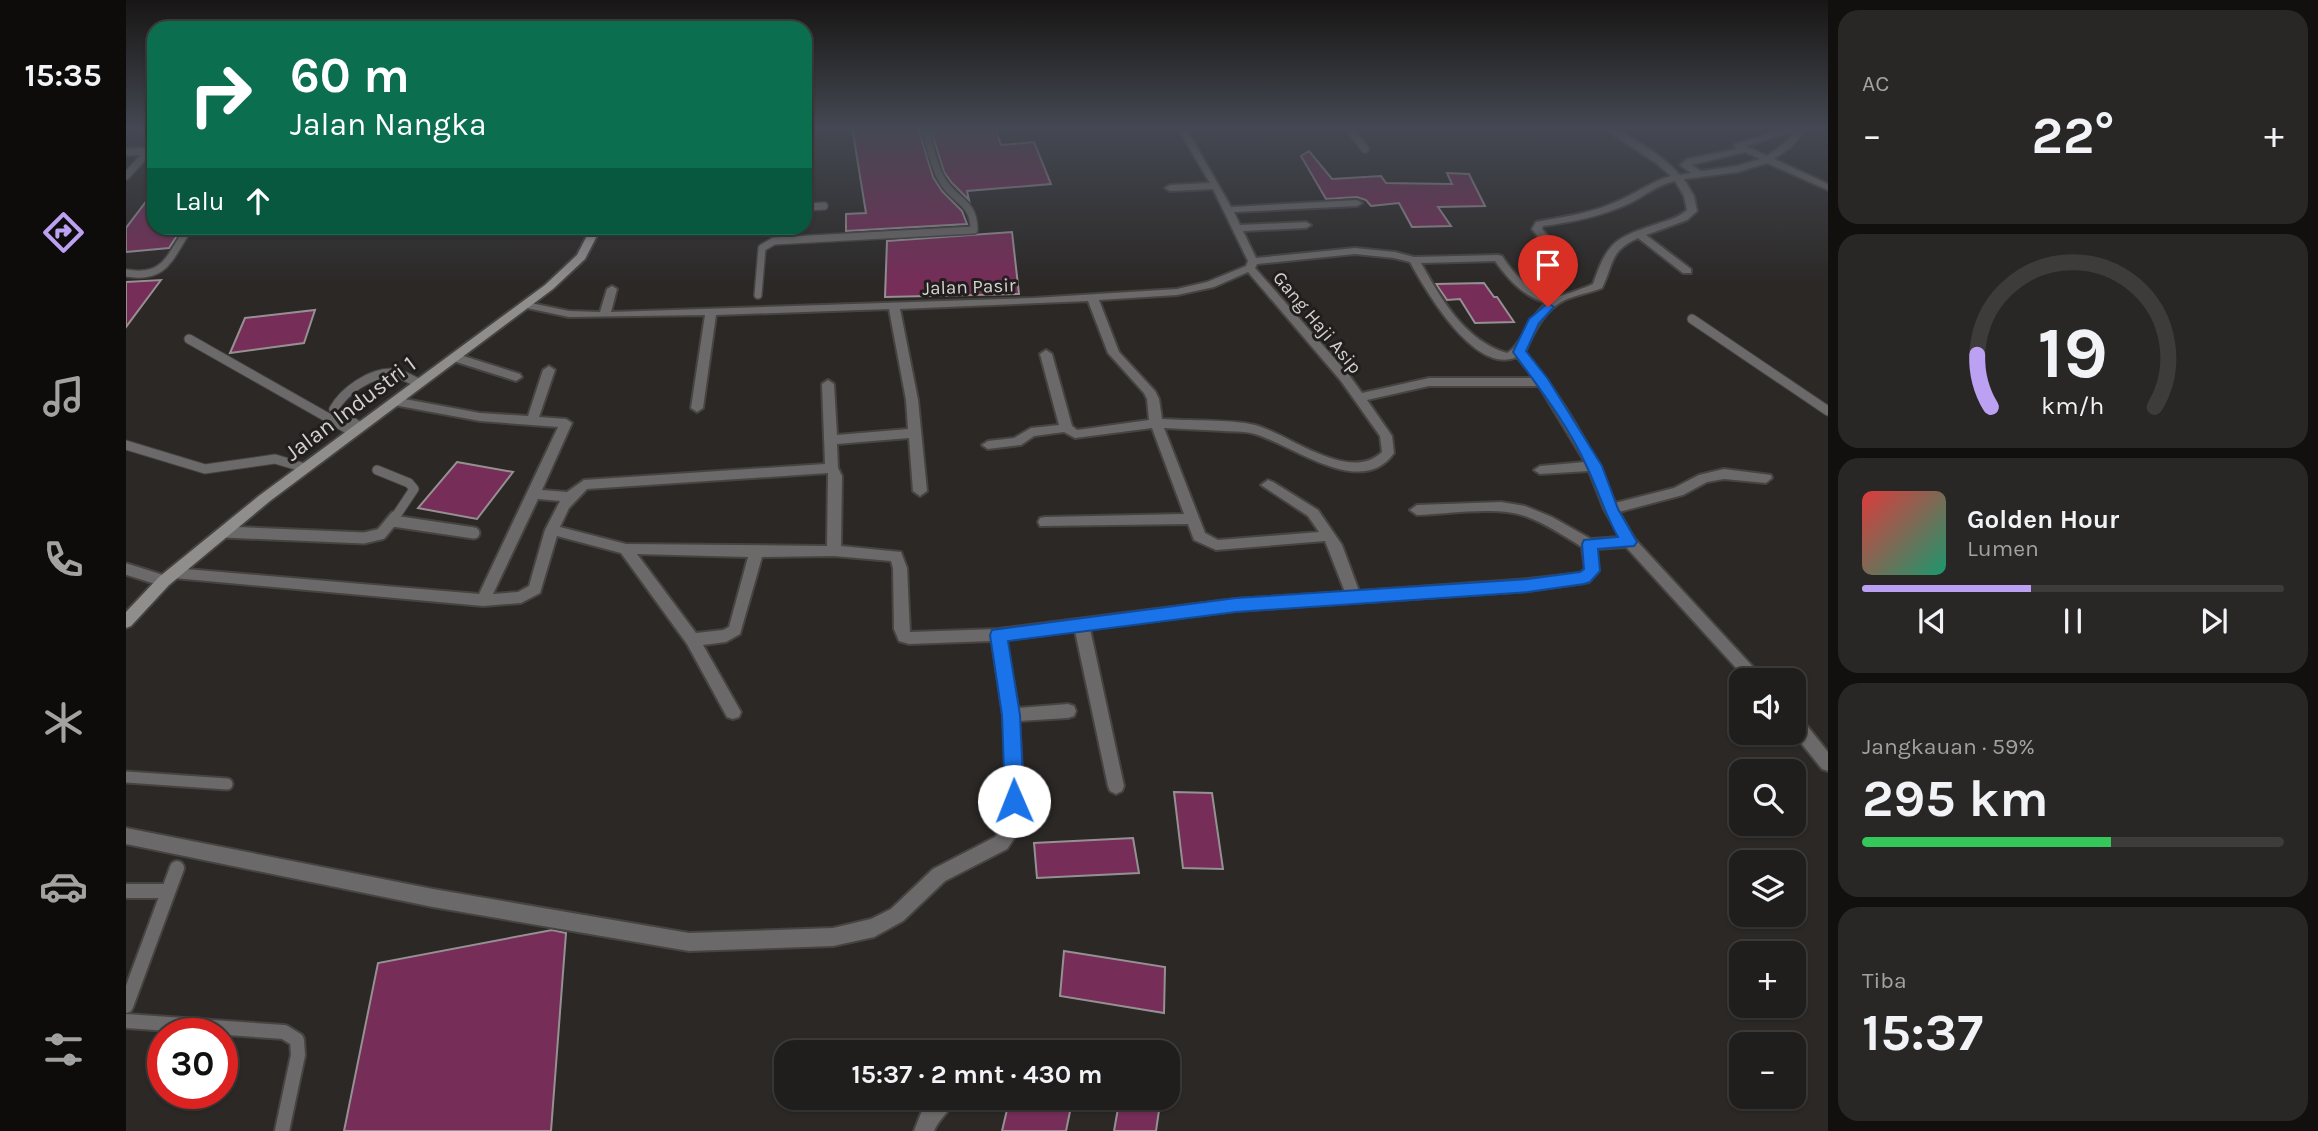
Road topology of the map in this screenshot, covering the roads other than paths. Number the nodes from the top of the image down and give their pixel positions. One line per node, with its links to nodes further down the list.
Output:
1 (1681, 179): 15 (street)
2 (941, 180): 22 (lane)
3 (1212, 180): 5 (street)
4 (1676, 180): 16 (street)
5 (1216, 186): 6 (street); 10 (street)
6 (1170, 188)
7 (1357, 203): 10 (street)
8 (824, 206): 9 (lane)
9 (812, 207)
10 (1226, 210): 12 (street)
11 (1306, 225): 12 (street)
12 (1236, 228): 18 (street)
13 (184, 235): 20 (lane)
14 (592, 235): 25 (street, Jalan Industri 1)
15 (1640, 235): 19 (street); 24 (street)
16 (1550, 245)
17 (1414, 260): 18 (street, Jalan Pasir); 24 (street, Jalan Pasir); 31 (street)
18 (1252, 264): 23 (street, Jalan Pasir); 39 (street, Gang Haji Asip)
19 (1687, 271)
20 (126, 273)
21 (612, 289): 28 (street)
22 (758, 295)
23 (1092, 297): 26 (street, Jalan Pasir); 44 (street)
24 (1555, 302): 31 (street)
25 (526, 305): 28 (street, Jalan Pasir); 33 (street, Jalan Industri 1)
26 (894, 306): 27 (street, Jalan Pasir); 47 (street)
27 (710, 313): 28 (street, Jalan Pasir); 41 (street)
28 (604, 315)
29 (1692, 319): 42 (lane)
30 (189, 339): 46 (lane)
31 (1519, 352): 36 (street)
32 (1046, 354): 45 (street)
33 (454, 357): 35 (street); 37 (street, Jalan Industri 1)
34 (550, 370): 43 (street)
35 (516, 377)
36 (1543, 382): 39 (street); 51 (street)
37 (418, 383): 40 (street, Jalan Industri 1); 46 (lane)
38 (828, 383): 48 (street)
39 (1358, 398): 44 (street, Gang Haji Asip)
40 (394, 401): 43 (street); 46 (street, Jalan Industri 1)
41 (697, 408)
42 (1828, 411)
43 (532, 421): 59 (street)
44 (1156, 423): 45 (street); 63 (street)
45 (1066, 428): 49 (street)
46 (356, 429): 52 (street, Jalan Industri 1)
47 (916, 433): 48 (street); 58 (street)
48 (831, 440): 53 (street)
49 (988, 444)
50 (126, 445): 52 (lane)
51 (1594, 466): 55 (street); 61 (street)
52 (305, 468): 67 (street, Jalan Industri 1)
53 (832, 468): 60 (street); 73 (street)
54 (377, 470): 64 (lane)
55 (1540, 470)
56 (1766, 478): 61 (street)
57 (1268, 485): 69 (street)
58 (920, 491)
59 (534, 494): 60 (street); 78 (street)
60 (568, 497): 66 (street)
61 (1611, 509): 70 (street)
62 (1417, 510): 71 (street)
63 (1193, 519): 65 (street); 69 (street)
64 (393, 522): 67 (lane); 68 (lane)
65 (1045, 522)
66 (552, 530): 72 (street); 78 (street)
67 (224, 532): 76 (street, Jalan Industri 1)
68 (474, 533)
69 (1330, 536): 77 (street)
70 (1629, 542): 71 (street); 83 (street)
71 (1589, 544): 77 (street)
72 (626, 549): 74 (street); 82 (street)
73 (834, 551): 74 (street); 81 (street)
74 (756, 552): 82 (street)
75 (126, 569): 76 (lane)
76 (169, 577): 78 (street); 79 (street, Jalan Industri 1)
77 (1354, 597): 80 (street)
78 (483, 600)
79 (126, 622)
80 (1081, 623): 81 (street); 91 (street)
81 (998, 635): 86 (street)
82 (692, 640): 85 (street)
83 (1746, 668)
84 (1068, 711): 86 (street)
85 (733, 712)
86 (1011, 715): 92 (street)
87 (1806, 737): 88 (street)
88 (1828, 764)
89 (126, 777): 90 (lane)
90 (227, 784)
91 (1116, 786)
92 (126, 836)
93 (177, 868): 95 (lane)
94 (126, 891): 95 (lane)
95 (167, 891): 96 (lane)
96 (126, 1006)
97 (126, 1021): 99 (lane)
98 (935, 1110): 100 (street)
99 (282, 1131)
100 (924, 1131)

